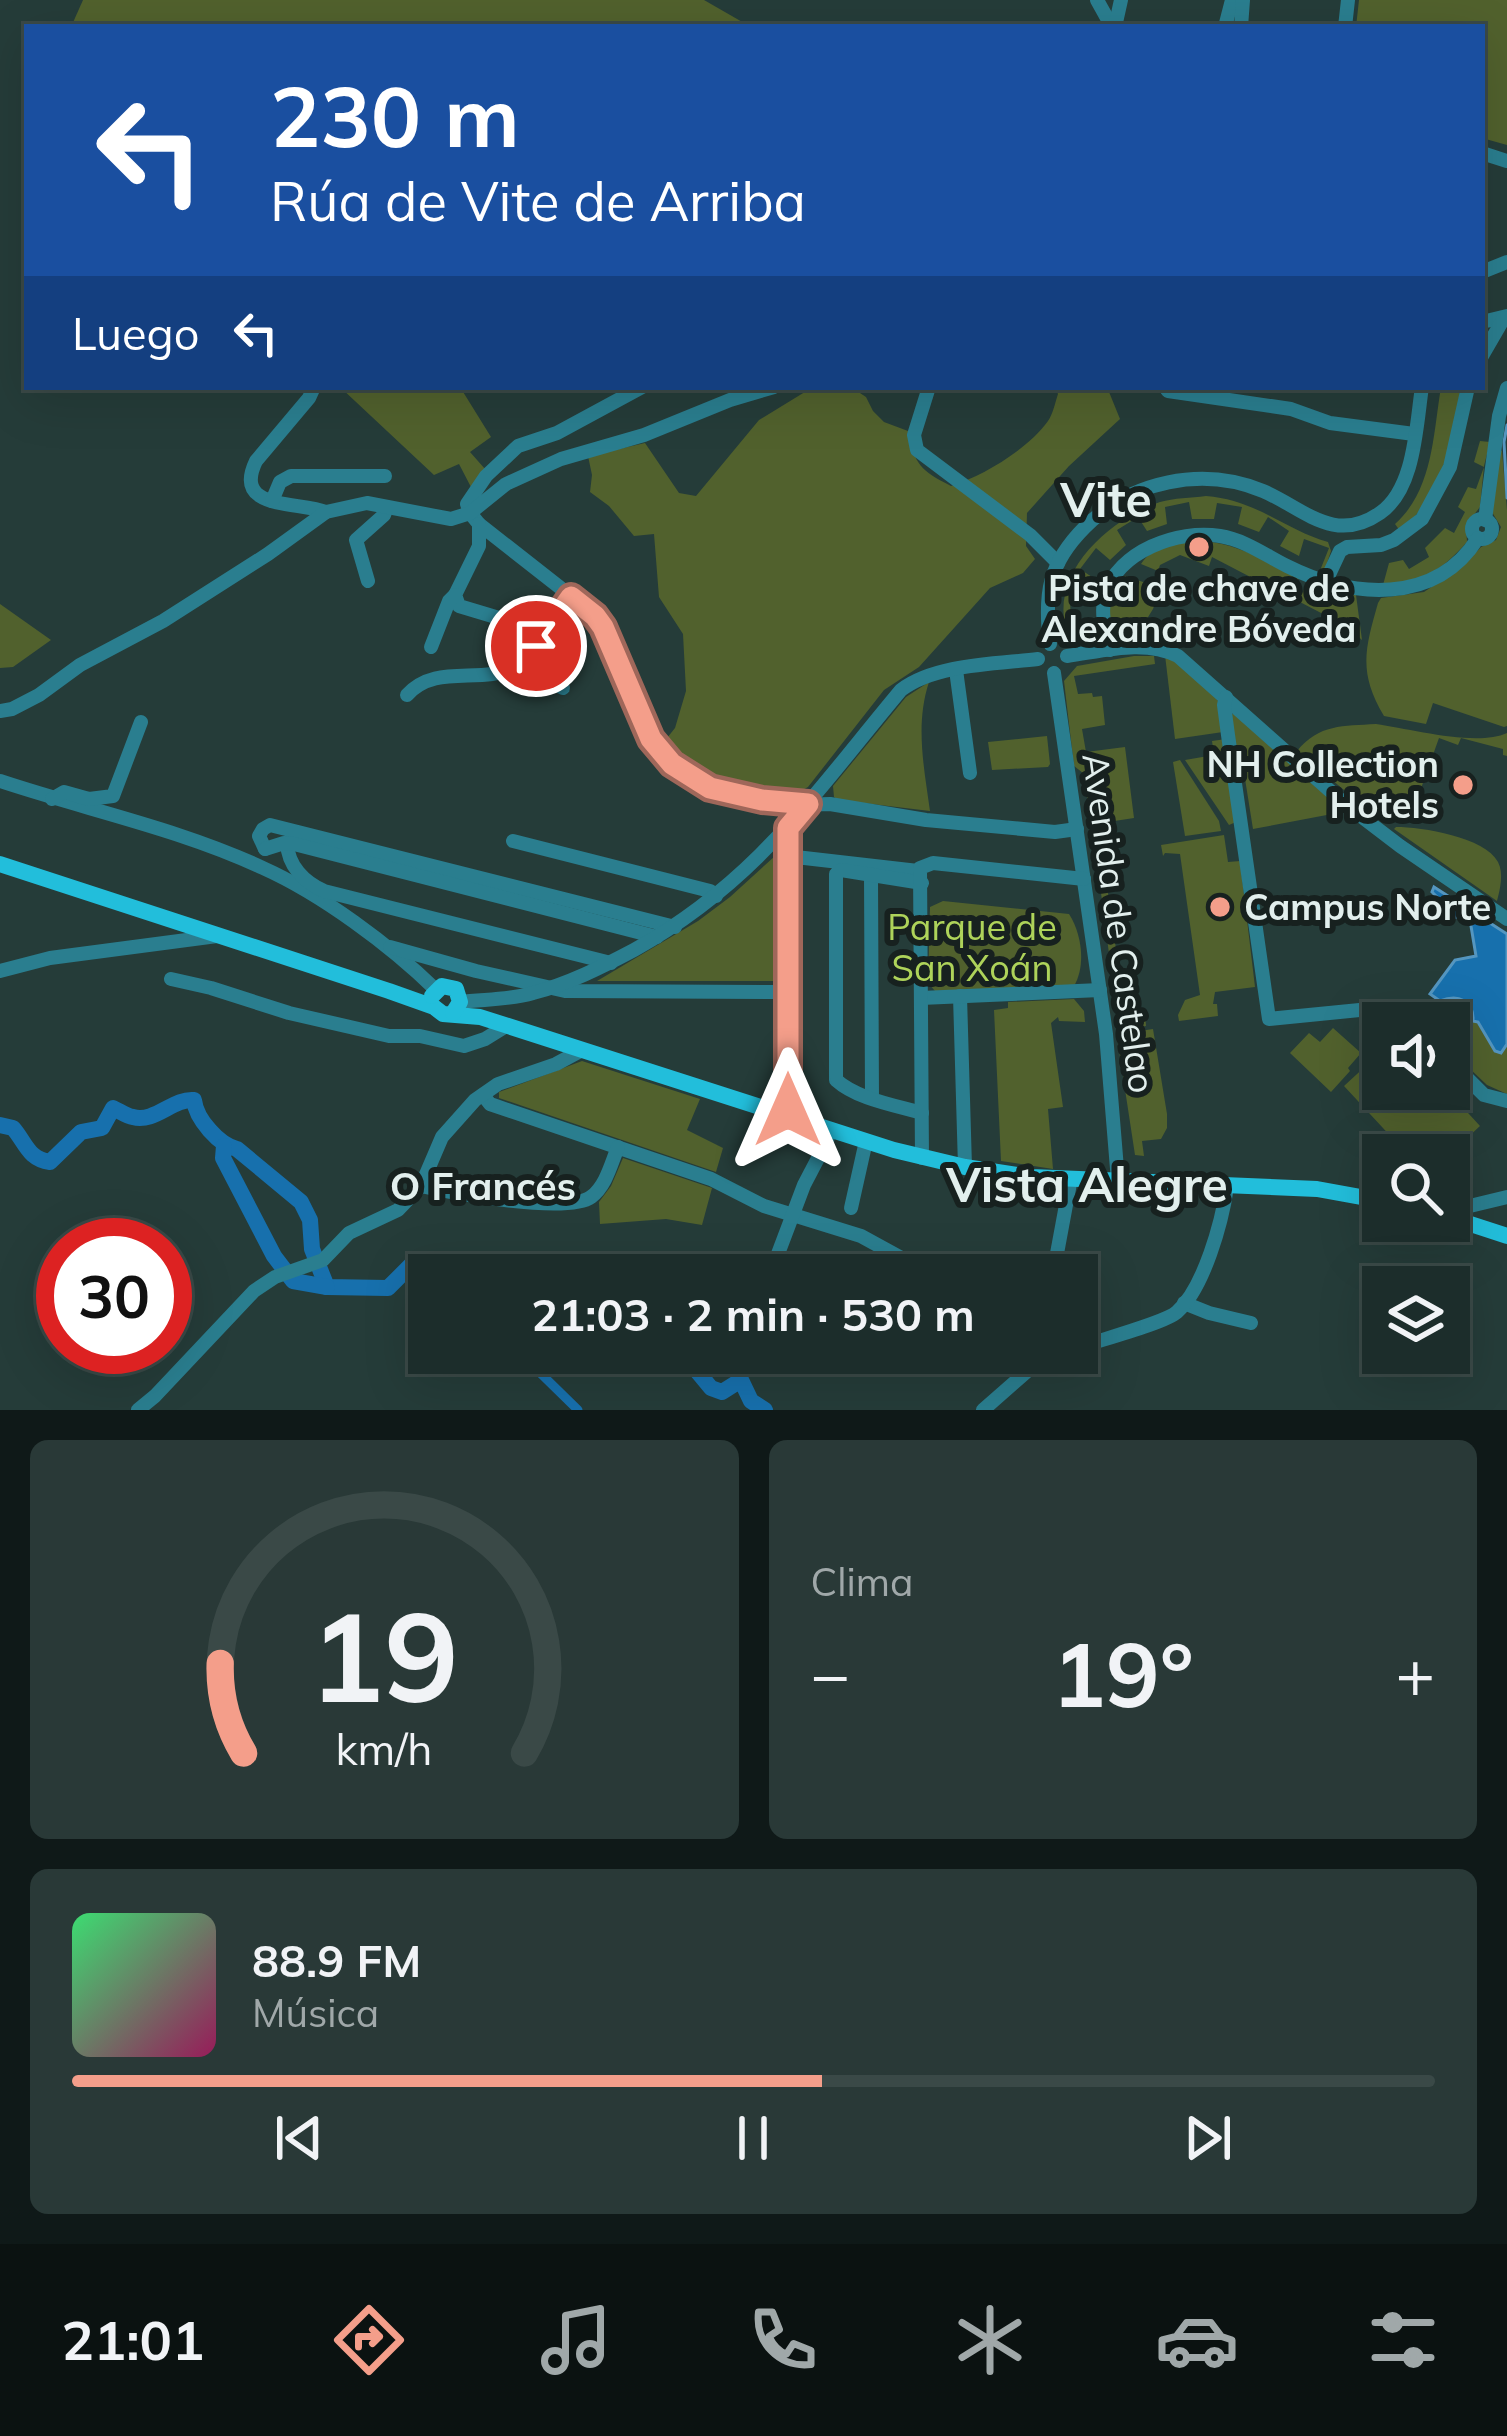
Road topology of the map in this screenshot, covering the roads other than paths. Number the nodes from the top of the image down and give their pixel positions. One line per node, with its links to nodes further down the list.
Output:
1 (1506, 317): 2 (street)
2 (1485, 351)
3 (1507, 388): 19 (street)
4 (313, 390): 13 (street)
5 (636, 390): 16 (street)
6 (766, 390): 16 (street)
7 (928, 390): 17 (street)
8 (1167, 390): 11 (street)
9 (1421, 390): 11 (street)
10 (1467, 390): 19 (street)
11 (1414, 434): 17 (street)
12 (386, 476): 13 (street)
13 (272, 501): 15 (street)
14 (387, 507): 15 (street); 16 (street); 18 (street)
15 (326, 512): 34 (street)
16 (475, 519): 20 (street); 21 (street)
17 (1058, 563): 23 (street)
18 (368, 581)
19 (1326, 581): 25 (street)
20 (455, 595): 22 (street); 24 (street)
21 (571, 597): 22 (street); 40 (street)
22 (551, 622): 28 (street)
23 (1050, 644): 26 (street); 27 (street)
24 (431, 647)
25 (1110, 650): 26 (street); 33 (street)
26 (1067, 656): 30 (street)
27 (1039, 659): 29 (street); 30 (street)
28 (519, 665): 31 (street); 32 (street)
29 (956, 670): 36 (street); 38 (street)
30 (1054, 673): 43 (street, Avenida de Castelao)
31 (563, 688)
32 (407, 695)
33 (1226, 697): 54 (street); 70 (street)
34 (0, 711)
35 (141, 722): 39 (street)
36 (970, 773)
37 (0, 781): 39 (street)
38 (825, 784): 40 (street); 41 (street)
39 (52, 799): 52 (street)
40 (808, 804): 41 (street); 42 (street)
41 (830, 804): 43 (street)
42 (788, 828): 47 (street); 53 (street)
43 (1077, 829): 51 (street, Avenida de Castelao)
44 (513, 841): 53 (street)
45 (287, 843): 46 (street); 52 (street); 57 (street)
46 (265, 849): 52 (street); 55 (street)
47 (787, 856): 50 (street); 66 (street)
48 (0, 864): 56 (main road)
49 (871, 875): 50 (street); 75 (street); 75 (street)
50 (920, 877): 51 (street); 69 (street)
51 (1084, 879): 64 (street, Avenida de Castelao)
52 (322, 895): 58 (street); 59 (street)
53 (716, 896): 55 (street)
54 (1507, 919)
55 (675, 927): 57 (street)
56 (222, 935): 60 (street); 68 (main road)
57 (657, 937): 59 (street)
58 (415, 963): 63 (street); 68 (street)
59 (611, 963): 61 (street)
60 (0, 971)
61 (582, 976): 63 (street); 65 (street)
62 (171, 979): 71 (street)
63 (550, 988): 65 (street); 68 (street)
64 (1100, 990): 67 (street); 85 (street, Avenida de Castelao)
65 (594, 992): 66 (street)
66 (788, 992): 78 (street)
67 (960, 996): 69 (street); 83 (street)
68 (448, 998): 71 (main road)
69 (921, 998): 77 (street)
70 (1362, 1010)
71 (506, 1026): 72 (main road)
72 (582, 1050): 74 (street); 78 (main road)
73 (1470, 1081): 76 (street)
74 (483, 1095): 81 (street); 86 (street)
75 (872, 1098): 77 (street)
76 (1507, 1101)
77 (922, 1113): 82 (street)
78 (788, 1116): 79 (main road)
79 (830, 1129): 80 (main road); 92 (street)
80 (866, 1141): 82 (main road); 90 (street)
81 (618, 1147): 86 (street); 92 (street)
82 (922, 1158): 83 (main road)
83 (965, 1167): 84 (main road)
84 (1071, 1178): 85 (main road); 97 (street)
85 (1118, 1181): 87 (main road)
86 (421, 1186): 102 (street)
87 (1227, 1187): 88 (main road); 98 (street)
88 (1362, 1197)
89 (1507, 1197): 91 (street)
90 (851, 1208)
91 (1470, 1208)
92 (793, 1216): 95 (street); 96 (street)
93 (1470, 1223): 94 (main road)
94 (1507, 1236)
95 (778, 1254)
96 (894, 1254)
97 (1057, 1254)
98 (1184, 1303): 99 (street); 100 (street)
99 (1251, 1323)
100 (1098, 1341)
101 (1024, 1374): 103 (street)
102 (138, 1410)
103 (983, 1410)

